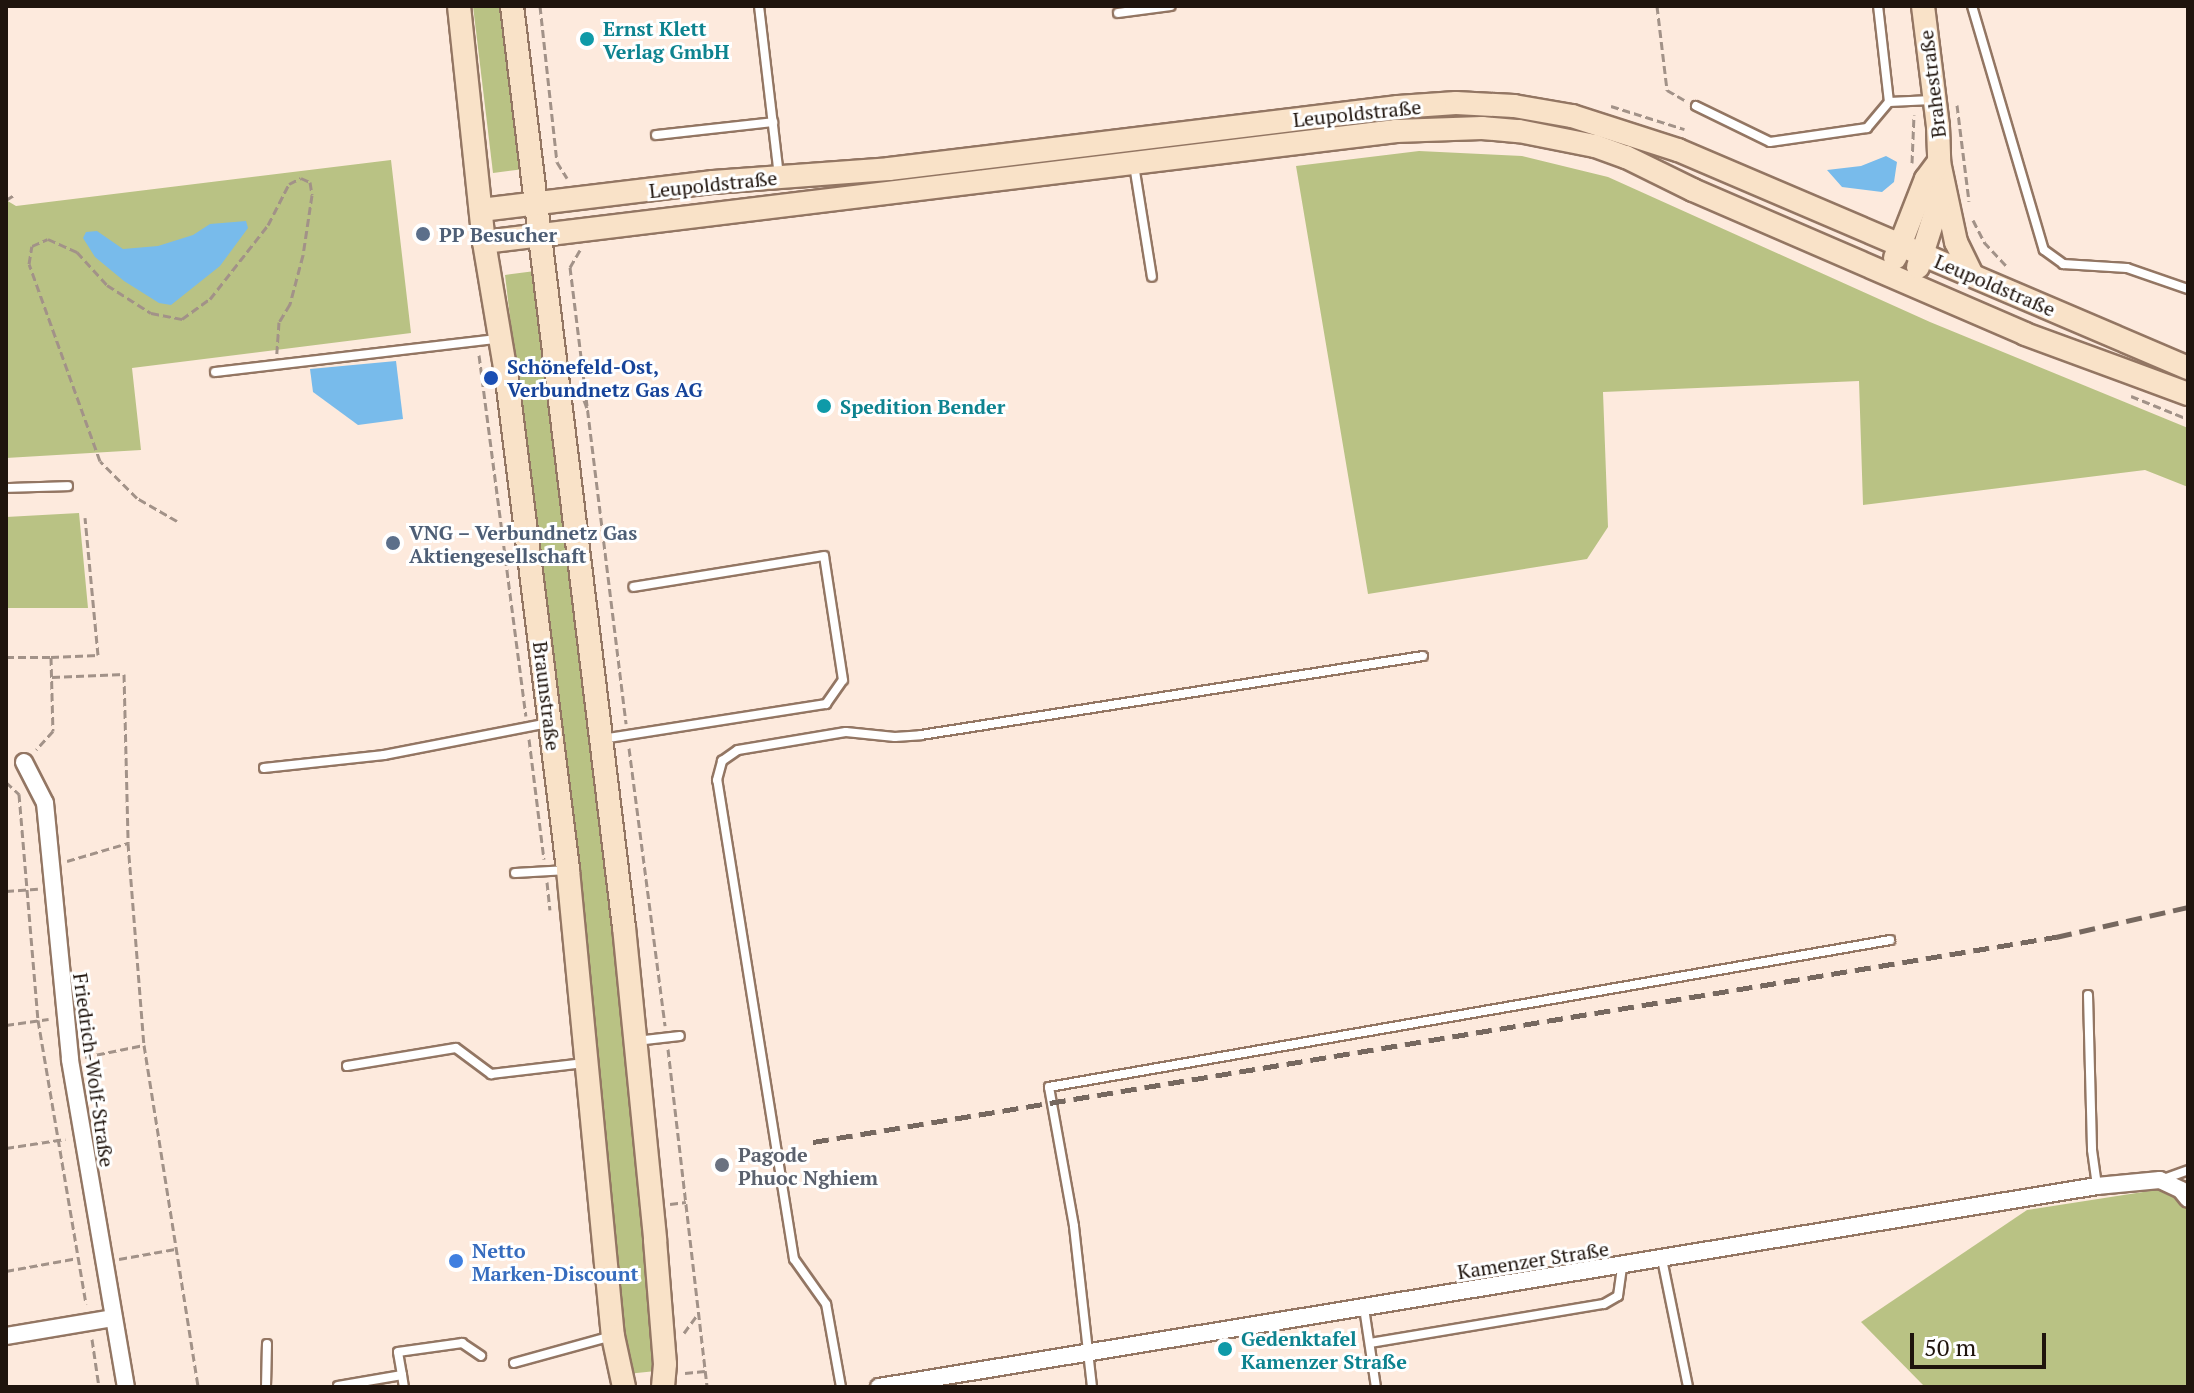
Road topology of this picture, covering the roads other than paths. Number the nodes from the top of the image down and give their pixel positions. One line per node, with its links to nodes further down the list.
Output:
1 (459, 6): 18 (main road, Braunstraße)
2 (512, 6): 17 (main road)
3 (759, 6): 12 (lane)
4 (1171, 6): 8 (lane)
5 (1878, 6): 10 (lane)
6 (1923, 6): 9 (main road, Brahestraße)
7 (1972, 6): 27 (lane)
8 (1118, 13)
9 (1924, 100): 10 (lane); 15 (main road, Brahestraße)
10 (1889, 102): 11 (lane)
11 (1696, 106)
12 (773, 122): 13 (lane); 16 (lane)
13 (656, 135)
14 (1134, 164): 19 (main road, Leupoldstraße); 23 (main road, Leupoldstraße); 25 (lane)
15 (1942, 172): 21 (main road, Brahestraße); 22 (main road, Brahestraße); 24 (main road)
16 (779, 176): 17 (main road, Leupoldstraße); 21 (main road, Leupoldstraße)
17 (536, 204): 18 (main road, Leupoldstraße); 19 (main road)
18 (481, 210): 20 (main road, Braunstraße)
19 (540, 236): 20 (main road, Leupoldstraße); 37 (main road)
20 (484, 242): 28 (main road, Braunstraße)
21 (1900, 245): 22 (main road, Leupoldstraße); 23 (main road, Brahestraße)
22 (1923, 255): 24 (main road, Leupoldstraße); 26 (main road, Brahestraße)
23 (1888, 273): 26 (main road, Leupoldstraße)
24 (1972, 275): 29 (main road, Leupoldstraße)
25 (1152, 277)
26 (1911, 283): 31 (main road, Leupoldstraße)
27 (2188, 289)
28 (501, 338): 30 (lane); 36 (main road, Braunstraße)
29 (2188, 368)
30 (215, 372)
31 (2188, 394)
32 (68, 486): 33 (lane)
33 (6, 488)
34 (633, 587): 37 (lane)
35 (1423, 656): 70 (lane)
36 (550, 723): 39 (lane); 40 (main road, Braunstraße)
37 (601, 739): 45 (main road)
38 (24, 762): 55 (street, Friedrich-Wolf-Straße)
39 (264, 768)
40 (568, 870): 41 (lane); 46 (main road, Braunstraße)
41 (515, 873)
42 (1890, 940): 60 (lane)
43 (2088, 995): 50 (lane)
44 (680, 1036): 45 (lane)
45 (635, 1041): 64 (main road)
46 (589, 1062): 47 (lane); 57 (main road, Braunstraße)
47 (347, 1066)
48 (2188, 1170): 49 (lane)
49 (2160, 1180): 50 (street, Kamenzer Straße); 51 (street)
50 (2097, 1186): 52 (street, Kamenzer Straße)
51 (2188, 1199)
52 (1662, 1259): 53 (street, Kamenzer Straße); 74 (lane)
53 (1622, 1266): 54 (street, Kamenzer Straße); 58 (lane)
54 (1364, 1308): 58 (lane); 60 (street, Kamenzer Straße)
55 (114, 1318): 56 (street); 66 (street, Friedrich-Wolf-Straße)
56 (6, 1336)
57 (613, 1336): 62 (lane); 69 (main road, Braunstraße)
58 (1370, 1343): 73 (lane)
59 (267, 1344): 67 (lane)
60 (1087, 1353): 71 (street, Kamenzer Straße); 72 (lane)
61 (481, 1356): 63 (lane)
62 (514, 1363)
63 (402, 1375): 65 (lane); 68 (lane)
64 (670, 1381)
65 (338, 1386)
66 (126, 1387)
67 (266, 1387)
68 (404, 1387)
69 (624, 1387)
70 (841, 1387)
71 (879, 1387)
72 (1092, 1387)
73 (1376, 1387)
74 (1688, 1387)

